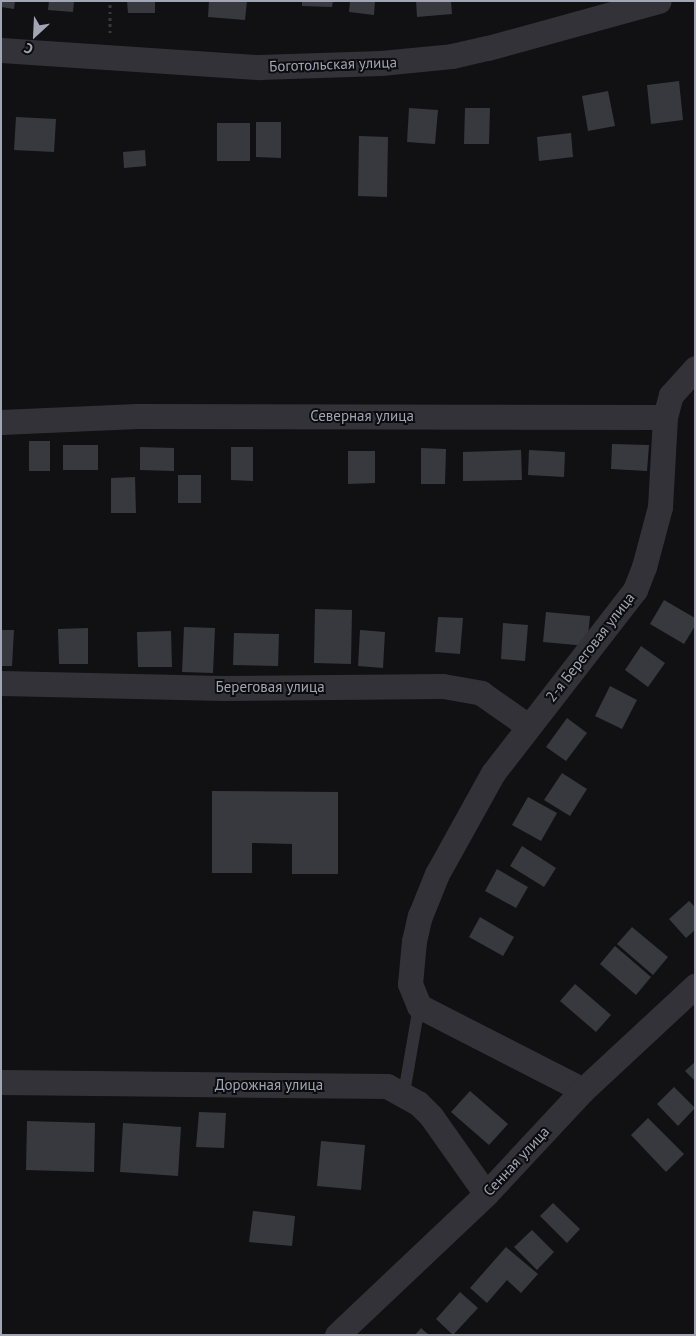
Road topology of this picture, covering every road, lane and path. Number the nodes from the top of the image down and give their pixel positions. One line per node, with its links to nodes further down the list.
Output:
1 (110, 1): 4 (path)
2 (659, 1): 4 (street, Боготольская улица)
3 (1, 50): 4 (street, Боготольская улица)
4 (110, 58)
5 (695, 368): 6 (street)
6 (665, 417): 7 (street, Северная улица); 9 (street, 2-я Береговая улица)
7 (1, 422)
8 (1, 682): 9 (street, Береговая улица)
9 (528, 726): 11 (street, 2-я Береговая улица)
10 (695, 986): 13 (street, Сенная улица)
11 (419, 1006): 13 (street); 14 (lane)
12 (1, 1082): 14 (street, Дорожная улица)
13 (583, 1090): 15 (street, Сенная улица)
14 (404, 1093): 15 (street, Дорожная улица)
15 (486, 1194): 16 (street, Сенная улица)
16 (337, 1335)

